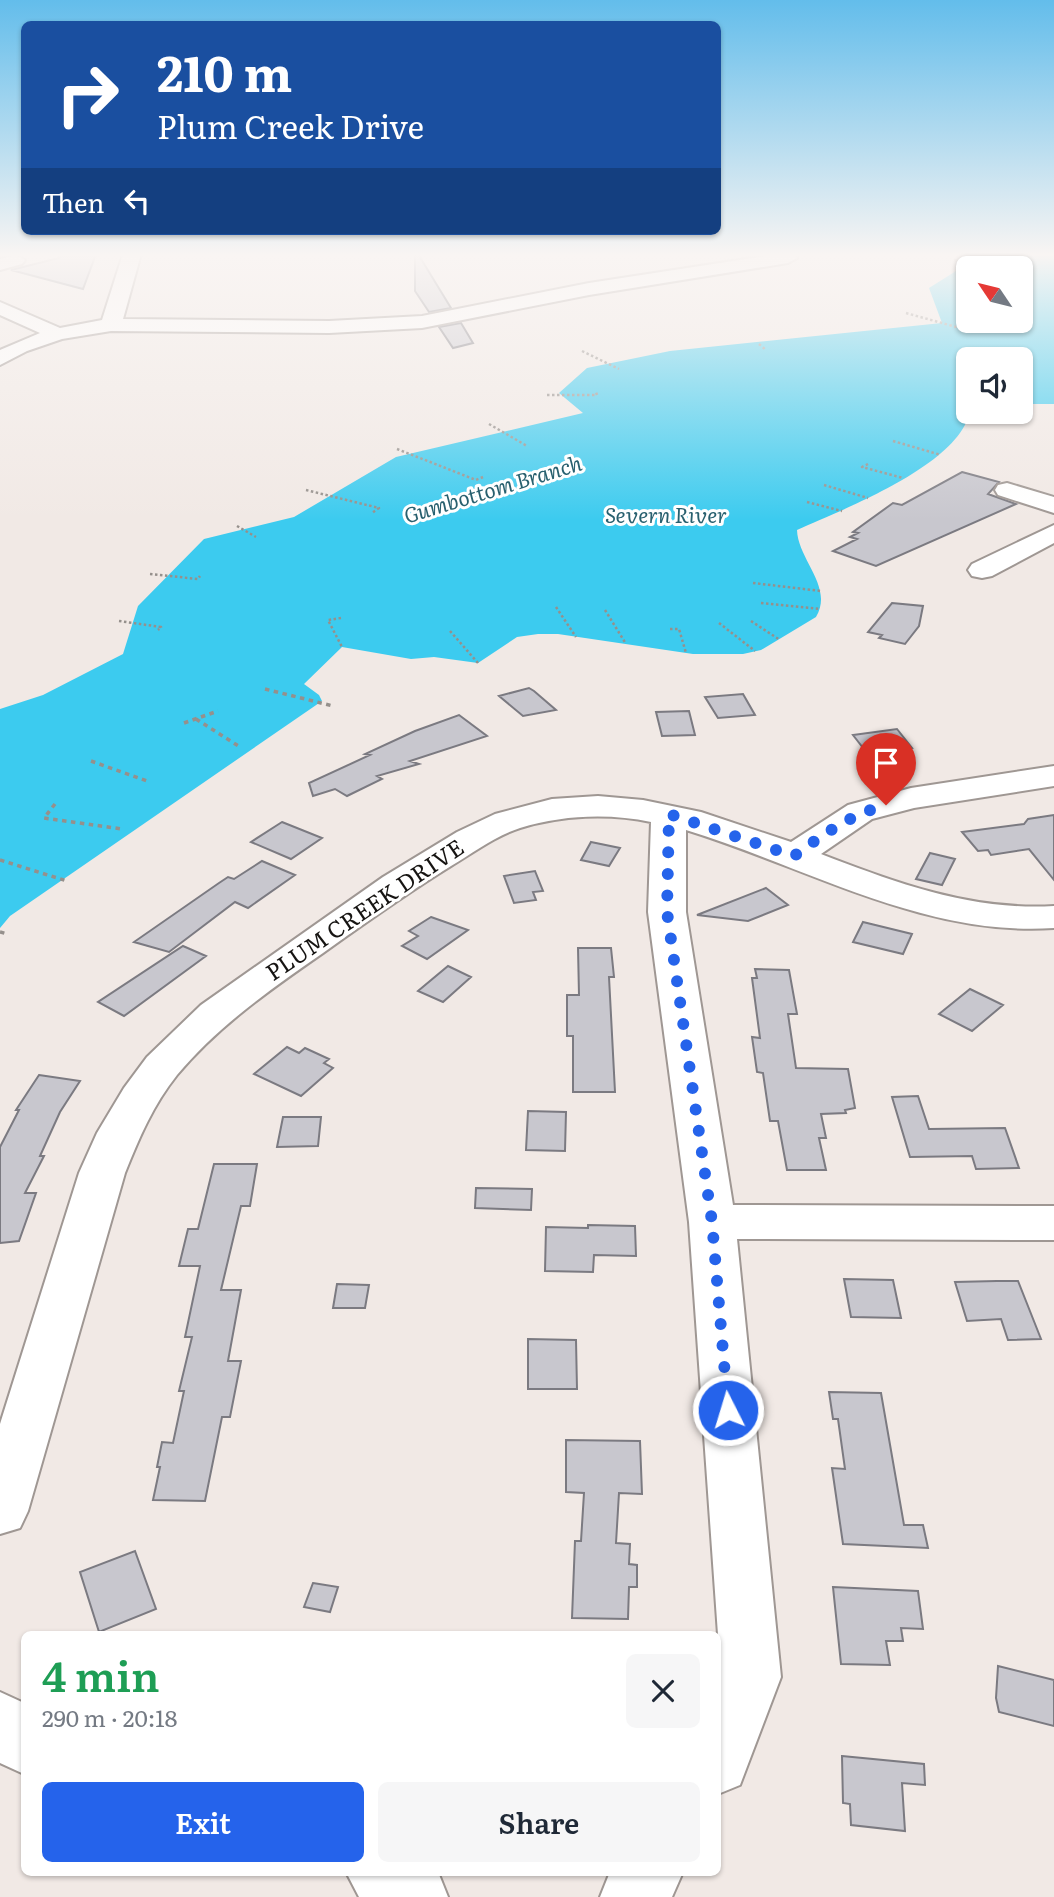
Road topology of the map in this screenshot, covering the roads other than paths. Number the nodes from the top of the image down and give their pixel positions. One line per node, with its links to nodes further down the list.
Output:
1 (33, 343): 2 (street)
2 (0, 359)
3 (1007, 490): 4 (street)
4 (1054, 505)
5 (1054, 533): 6 (street)
6 (982, 570)
7 (1054, 776): 9 (street)
8 (669, 814): 9 (street, PLUM CREEK DRIVE); 11 (street); 13 (street, PLUM CREEK DRIVE)
9 (794, 856): 10 (street, PLUM CREEK DRIVE)
10 (1054, 917)
11 (712, 1222): 12 (street); 16 (street)
12 (1054, 1223)
13 (0, 1511)
14 (0, 1721): 15 (street)
15 (21, 1741)
16 (721, 1756)
17 (386, 1876): 19 (street)
18 (647, 1876): 20 (street)
19 (415, 1897)
20 (633, 1897)

